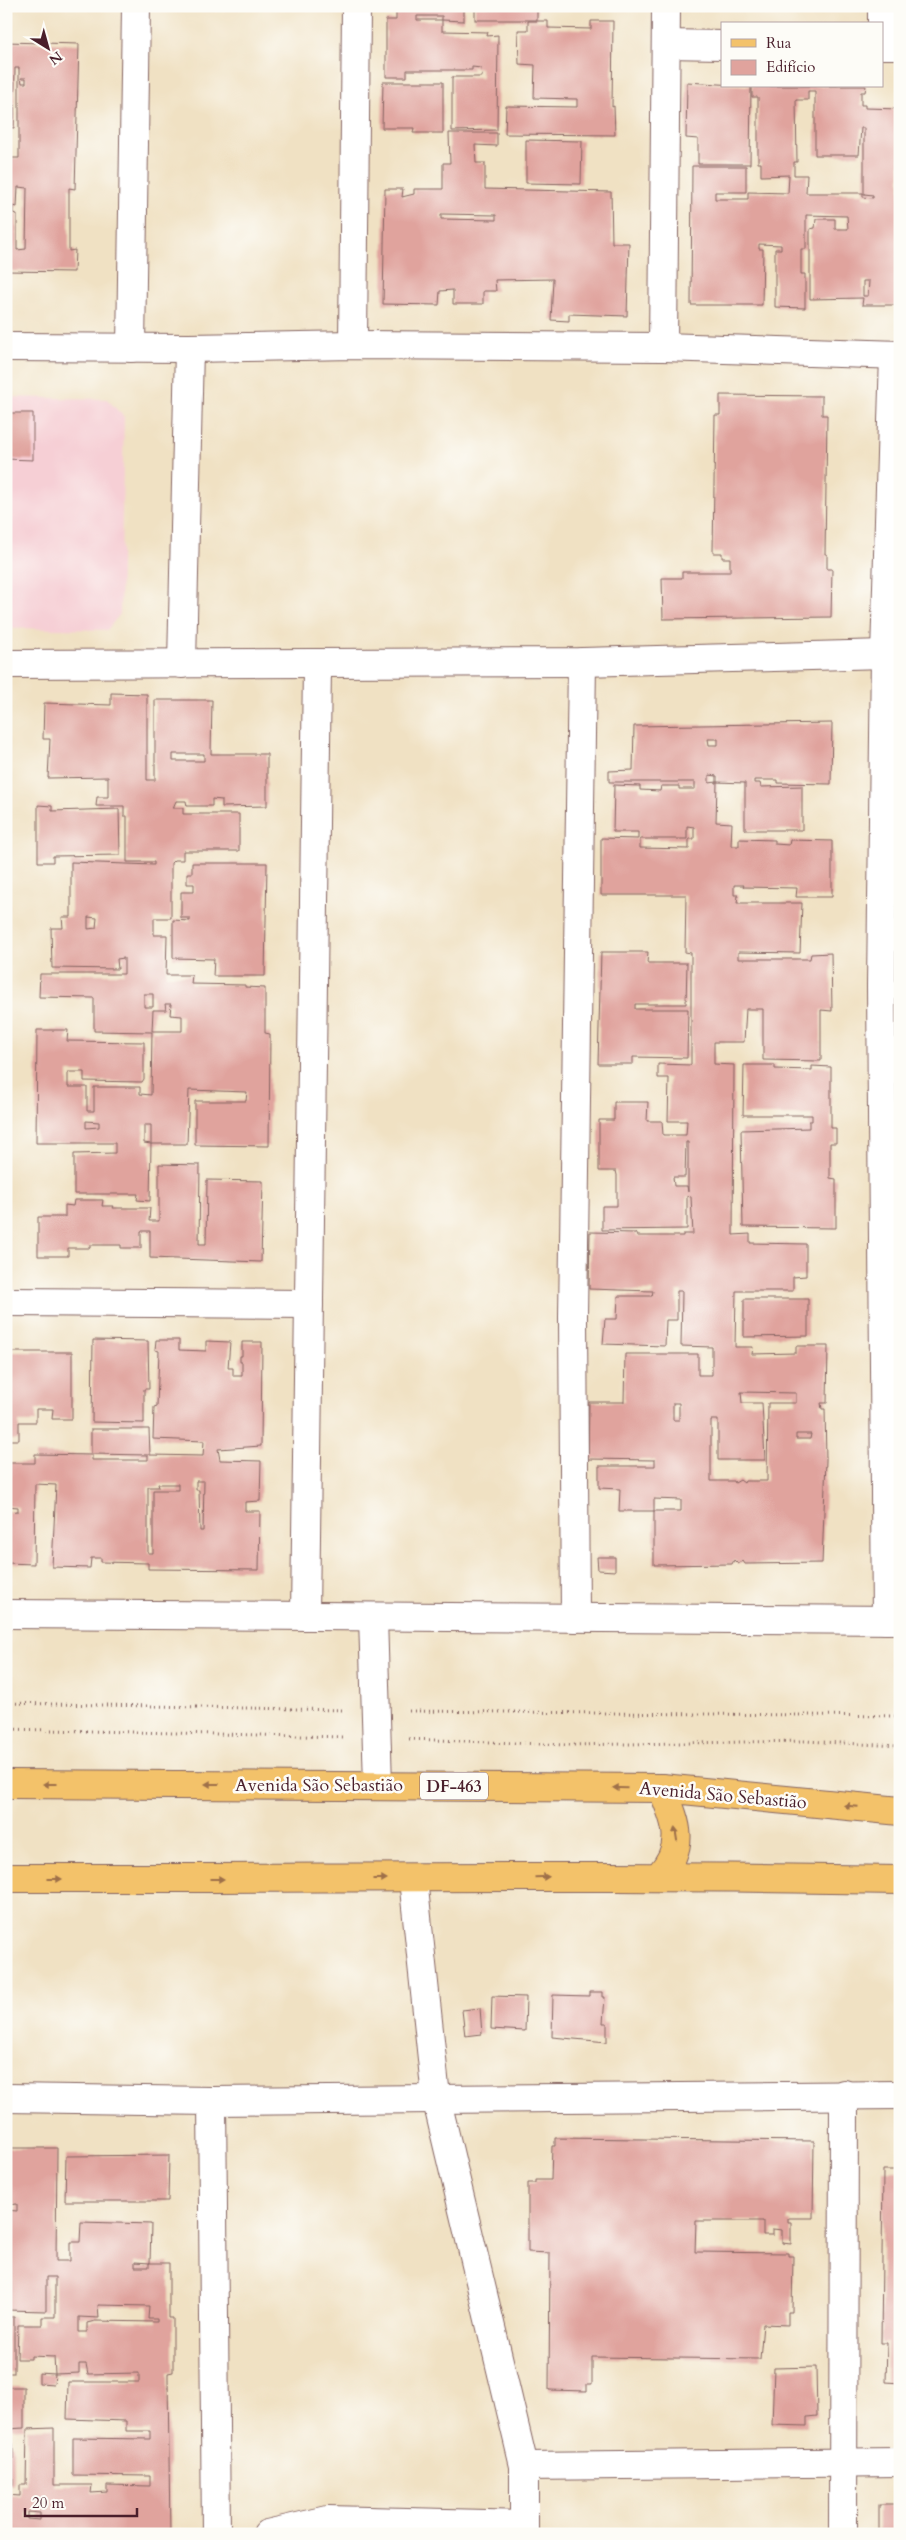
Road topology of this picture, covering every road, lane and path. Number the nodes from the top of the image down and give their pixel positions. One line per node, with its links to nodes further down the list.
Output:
1 (136, 6): 13 (street)
2 (356, 6): 10 (street)
3 (666, 6): 6 (street)
4 (882, 6): 5 (street)
5 (882, 22)
6 (666, 44): 7 (street); 12 (street)
7 (721, 44)
8 (884, 45): 9 (street)
9 (900, 45)
10 (353, 345): 12 (street); 14 (street)
11 (6, 347): 13 (street)
12 (663, 347): 15 (street)
13 (131, 348): 14 (street)
14 (189, 348): 19 (street)
15 (897, 355): 16 (street)
16 (885, 654): 17 (street); 21 (street)
17 (582, 662): 20 (street); 27 (street)
18 (6, 664): 19 (street)
19 (182, 664): 20 (street)
20 (317, 664): 23 (street)
21 (890, 986): 28 (street)
22 (6, 1302): 23 (street)
23 (309, 1304): 25 (street)
24 (6, 1614): 25 (street)
25 (305, 1616): 26 (street)
26 (373, 1617): 27 (street); 30 (street)
27 (575, 1618): 28 (street)
28 (893, 1620)
29 (6, 1703): 30 (path)
30 (376, 1711): 31 (path); 33 (street)
31 (900, 1716)
32 (6, 1729): 33 (path)
33 (377, 1738): 34 (path); 36 (street)
34 (900, 1746)
35 (6, 1784): 36 (main road, Avenida São Sebastião / DF-463, one-way to 35)
36 (378, 1785): 37 (main road, Avenida São Sebastião / DF-463, one-way to 36)
37 (662, 1788): 38 (main road, Avenida São Sebastião / DF-463, one-way to 37); 39 (main road, one-way to 37)
38 (900, 1811)
39 (660, 1875): 41 (main road, one-way to 39); 42 (main road)
40 (6, 1878): 41 (main road, one-way to 41)
41 (413, 1879): 45 (street)
42 (900, 1880)
43 (844, 2094): 44 (street); 45 (street); 48 (street)
44 (900, 2095)
45 (436, 2097): 47 (street); 50 (street)
46 (6, 2098): 47 (street)
47 (212, 2101): 52 (street)
48 (844, 2462): 49 (street); 50 (street); 54 (street)
49 (900, 2462)
50 (524, 2466): 51 (street)
51 (524, 2529): 53 (street)
52 (216, 2534)
53 (267, 2534)
54 (843, 2534)

